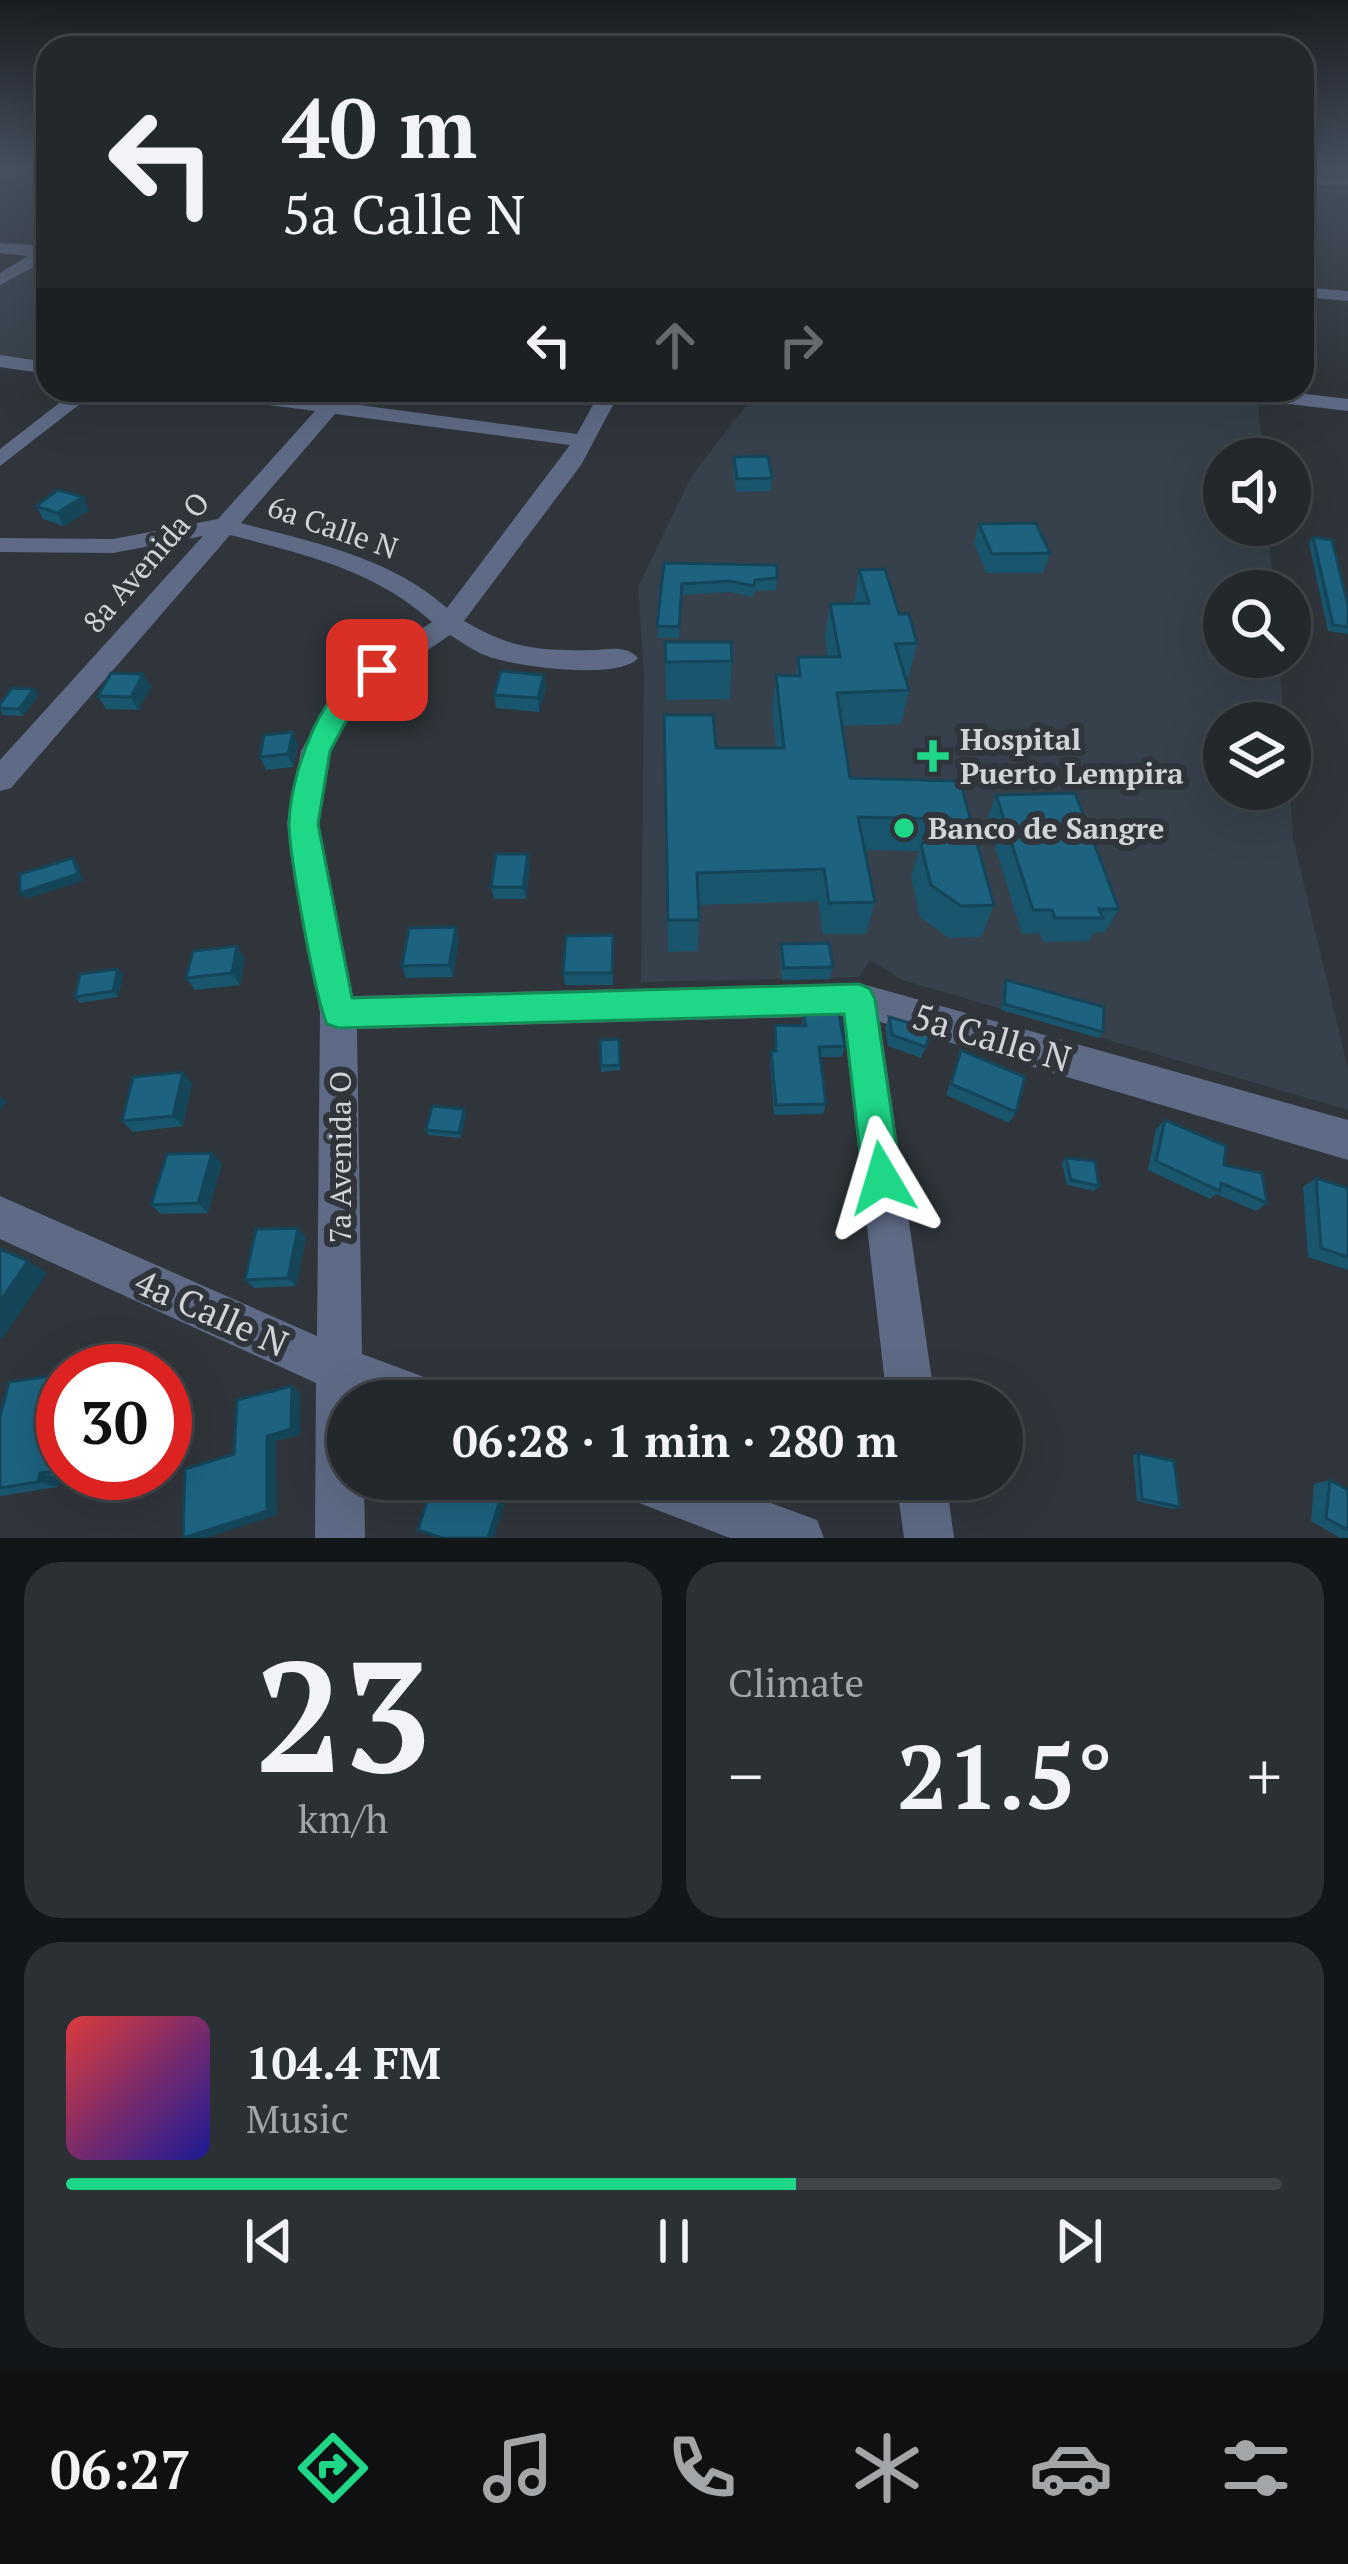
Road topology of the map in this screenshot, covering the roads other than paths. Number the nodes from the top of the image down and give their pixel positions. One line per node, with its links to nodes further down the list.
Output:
1 (0, 248): 2 (street)
2 (36, 252)
3 (36, 259): 4 (street)
4 (0, 280)
5 (1314, 294): 6 (street)
6 (1346, 300)
7 (0, 361): 8 (street)
8 (36, 366)
9 (1314, 401): 14 (street)
10 (73, 402): 17 (street)
11 (282, 402): 15 (street)
12 (334, 402): 15 (street, 8a Avenida O)
13 (605, 402): 16 (street, 7a Avenida O)
14 (1348, 405)
15 (328, 409): 16 (street); 18 (street, 8a Avenida O)
16 (584, 441): 20 (street, 7a Avenida O)
17 (0, 460)
18 (222, 525): 19 (street, 6a Calle N); 20 (street, 6a Calle N); 22 (street, 8a Avenida O)
19 (0, 544)
20 (449, 622): 21 (street, 6a Calle N); 24 (street, 7a Avenida O)
21 (625, 658)
22 (0, 780)
23 (859, 999): 24 (street, 5a Calle N); 25 (street, 5a Calle N); 29 (street)
24 (338, 1013): 27 (street, 7a Avenida O)
25 (1348, 1140)
26 (0, 1217): 27 (street, 4a Calle N)
27 (341, 1370): 28 (street, 4a Calle N); 32 (street, 7a Avenida O)
28 (368, 1380)
29 (908, 1380)
30 (695, 1500): 33 (street)
31 (924, 1500): 34 (street)
32 (340, 1538)
33 (799, 1538)
34 (929, 1538)

